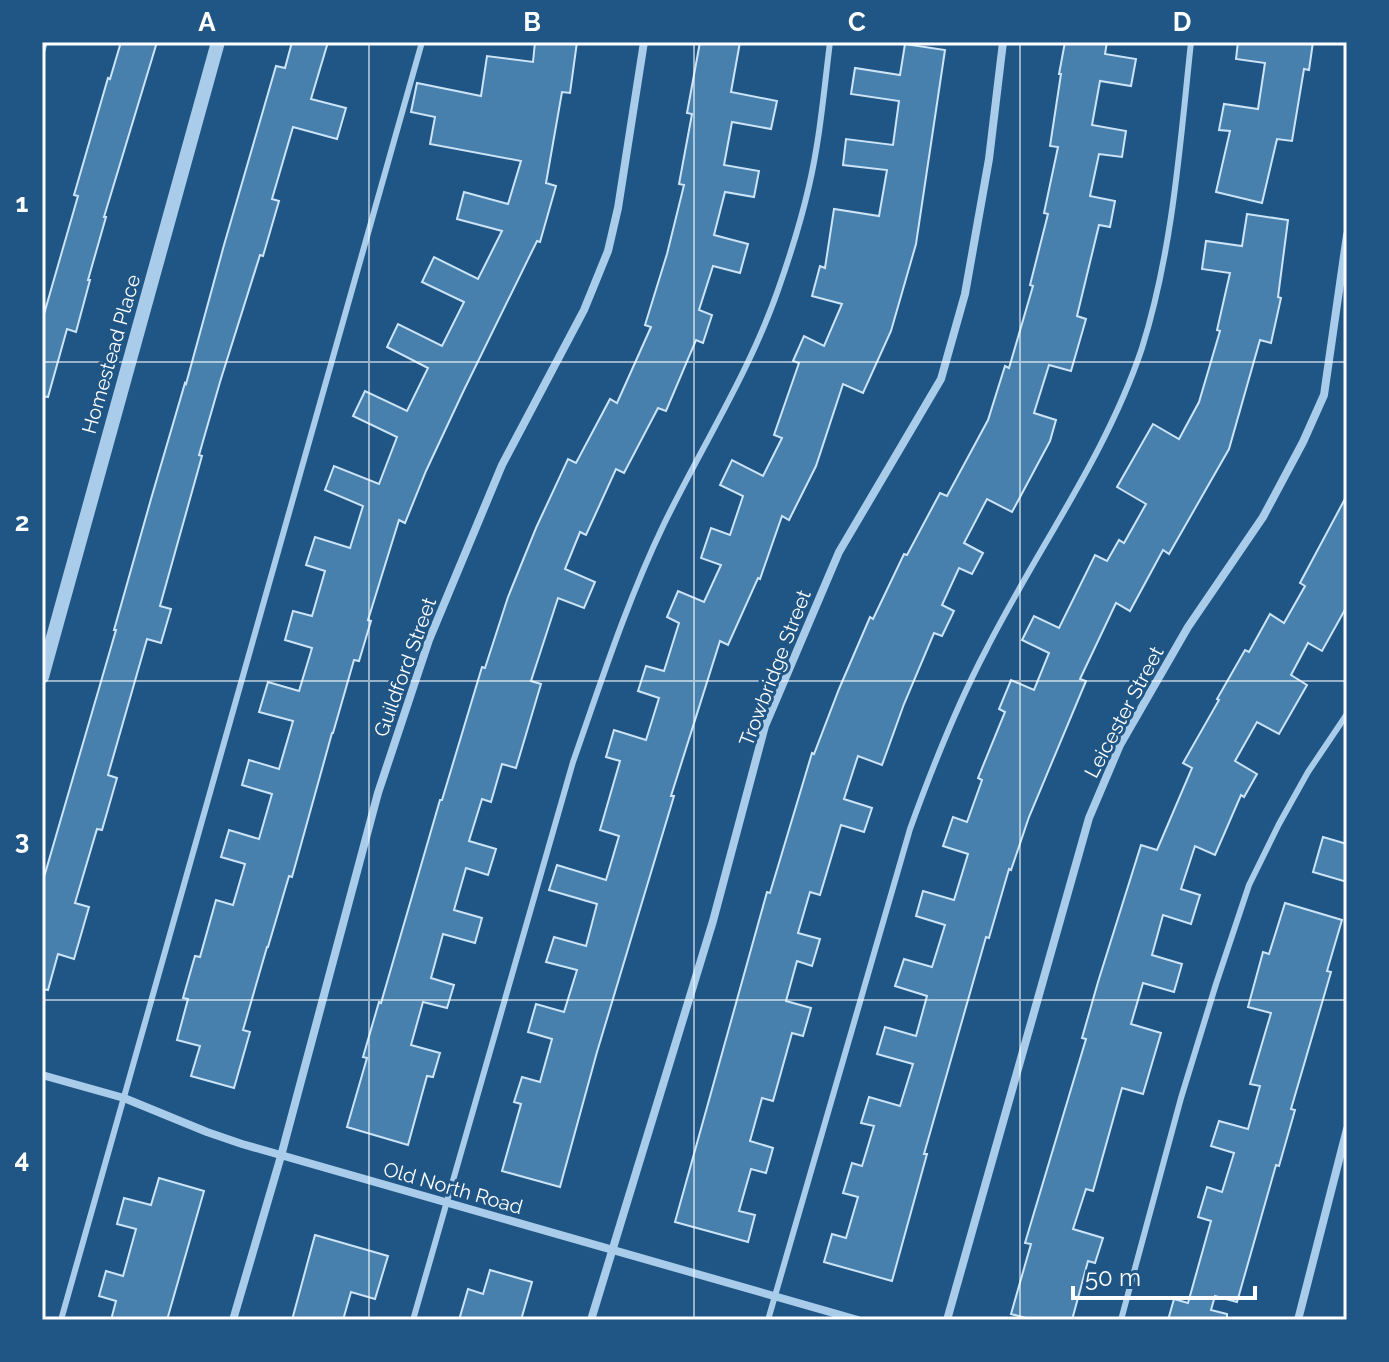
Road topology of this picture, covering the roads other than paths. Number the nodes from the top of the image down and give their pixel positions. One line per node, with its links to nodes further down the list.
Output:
1 (45, 42): 8 (lane)
2 (218, 42): 10 (street, Homestead Place)
3 (422, 42): 13 (lane)
4 (644, 42): 15 (street, Guildford Street)
5 (830, 42): 16 (lane)
6 (1003, 42): 17 (street, Trowbridge Street)
7 (1191, 42): 18 (lane)
8 (42, 52)
9 (1347, 235): 25 (street, Leicester Street)
10 (42, 677)
11 (1347, 714): 26 (lane)
12 (42, 1075): 13 (street, Old North Road)
13 (124, 1098): 15 (street, Old North Road); 19 (lane)
14 (1347, 1129): 27 (street)
15 (281, 1156): 16 (street, Old North Road); 20 (street, Guildford Street)
16 (446, 1203): 17 (street, Old North Road); 21 (lane)
17 (612, 1250): 18 (street, Old North Road); 22 (street, Trowbridge Street)
18 (775, 1296): 23 (lane); 24 (street, Old North Road)
19 (61, 1320)
20 (233, 1320)
21 (413, 1320)
22 (591, 1320)
23 (768, 1320)
24 (858, 1320)
25 (947, 1320)
26 (1121, 1320)
27 (1298, 1320)

